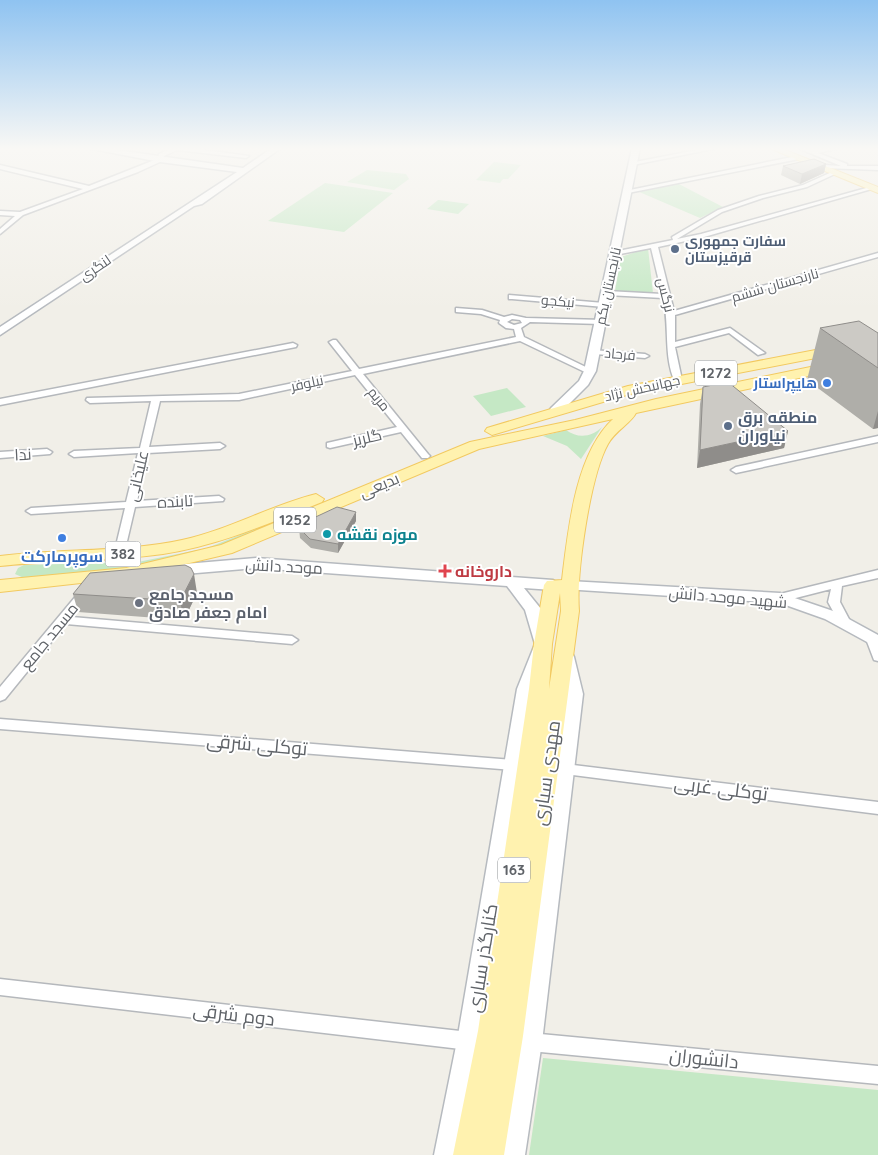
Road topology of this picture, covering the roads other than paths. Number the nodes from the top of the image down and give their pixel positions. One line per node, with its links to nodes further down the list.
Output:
1 (52, 202): 8 (street)
2 (199, 202): 6 (main road)
3 (626, 202): 12 (main road, نارنجستان یکم)
4 (747, 202): 10 (street)
5 (828, 202): 10 (street)
6 (191, 204): 24 (main road, لنگری)
7 (0, 213): 8 (street)
8 (21, 214): 9 (street)
9 (0, 232)
10 (670, 240): 11 (street)
11 (654, 244): 12 (street); 15 (street, نرگس)
12 (615, 253): 14 (main road, نارنجستان یکم)
13 (878, 255): 19 (street, نارنجستان ششم)
14 (607, 293): 15 (street); 17 (main road, نارنجستان یکم)
15 (666, 296): 19 (street, نرگس)
16 (512, 297): 17 (street, نیکجو)
17 (604, 305): 22 (main road, نارنجستان یکم)
18 (459, 310): 20 (street)
19 (671, 314): 29 (street, نرگس)
20 (504, 319): 21 (street); 23 (street)
21 (524, 320): 22 (street); 23 (street)
22 (601, 322): 30 (main road, نارنجستان یکم)
23 (517, 327): 25 (street)
24 (0, 332)
25 (521, 338): 34 (street); 35 (street, نیلوفر)
26 (333, 342): 35 (street, مریم)
27 (878, 342): 36 (main road, جهانبخش نژاد / 1272)
28 (292, 345): 39 (street)
29 (671, 346): 31 (street); 36 (street, نرگس)
30 (595, 352): 32 (street, فرجاد); 34 (main road, نارنجستان یکم)
31 (762, 353)
32 (646, 356)
33 (878, 357): 40 (main road, جهانبخش نژاد / 1272)
34 (590, 371): 41 (main road, نارنجستان یکم)
35 (357, 372): 37 (street, نیلوفر); 42 (street, مریم)
36 (678, 380): 41 (main road, جهانبخش نژاد / 1272)
37 (156, 399): 38 (street, نیلوفر); 46 (street, علیخانی)
38 (90, 400)
39 (0, 402)
40 (635, 408): 59 (main road, بدیعی / 1252); 64 (main road, مهدی سباری / 163)
41 (555, 411): 50 (main road, بدیعی / 1252)
42 (403, 429): 44 (street, گلریز); 50 (street, مریم)
43 (878, 439): 51 (street)
44 (330, 445)
45 (220, 446): 46 (street)
46 (143, 450): 48 (street); 53 (street, علیخانی)
47 (47, 452): 49 (street, ندا)
48 (74, 454)
49 (0, 455)
50 (426, 456): 55 (main road, بدیعی / 1252)
51 (736, 470)
52 (219, 499): 53 (street, تابنده)
53 (131, 504): 54 (street, تابنده); 56 (street, علیخانی)
54 (31, 511)
55 (220, 535): 56 (main road, 382)
56 (119, 554): 57 (main road, 382)
57 (24, 559): 58 (main road, 382); 63 (main road)
58 (0, 562)
59 (126, 573): 61 (main road, موحد دانش / 382); 62 (main road, موحد دانش / 382)
60 (878, 574): 65 (street)
61 (99, 576): 63 (main road, موحد دانش / 382); 68 (street, مسجد جامع)
62 (512, 582): 64 (main road, موحد دانش / 382); 72 (main road)
63 (28, 583): 66 (main road, موحد دانش / 382)
64 (561, 585): 67 (main road, شهید موحد دانش / 382); 72 (main road, مهدی سباری / 163)
65 (837, 585): 67 (street); 69 (street)
66 (0, 586)
67 (780, 598): 69 (main road, شهید موحد دانش / 382)
68 (62, 620): 70 (street); 74 (street, مسجد جامع)
69 (844, 621): 71 (main road, شهید موحد دانش / 382)
70 (292, 640)
71 (875, 641): 73 (street)
72 (553, 645): 76 (main road, کنارگذر سباری); 77 (main road); 84 (main road, مهدی سباری / 163); 85 (main road, مهدی سباری / 163)
73 (878, 657)
74 (0, 696)
75 (0, 724): 76 (street, توکلی شرقی)
76 (514, 765): 80 (main road, کنارگذر سباری)
77 (565, 769): 78 (street, توکلی غربی); 81 (main road)
78 (878, 808)
79 (0, 987): 80 (street, دوم شرقی)
80 (469, 1041): 83 (main road, کنارگذر سباری)
81 (530, 1042): 82 (street, دانشوران); 86 (main road)
82 (878, 1075)
83 (448, 1155)
84 (468, 1155)
85 (489, 1155)
86 (512, 1155)

